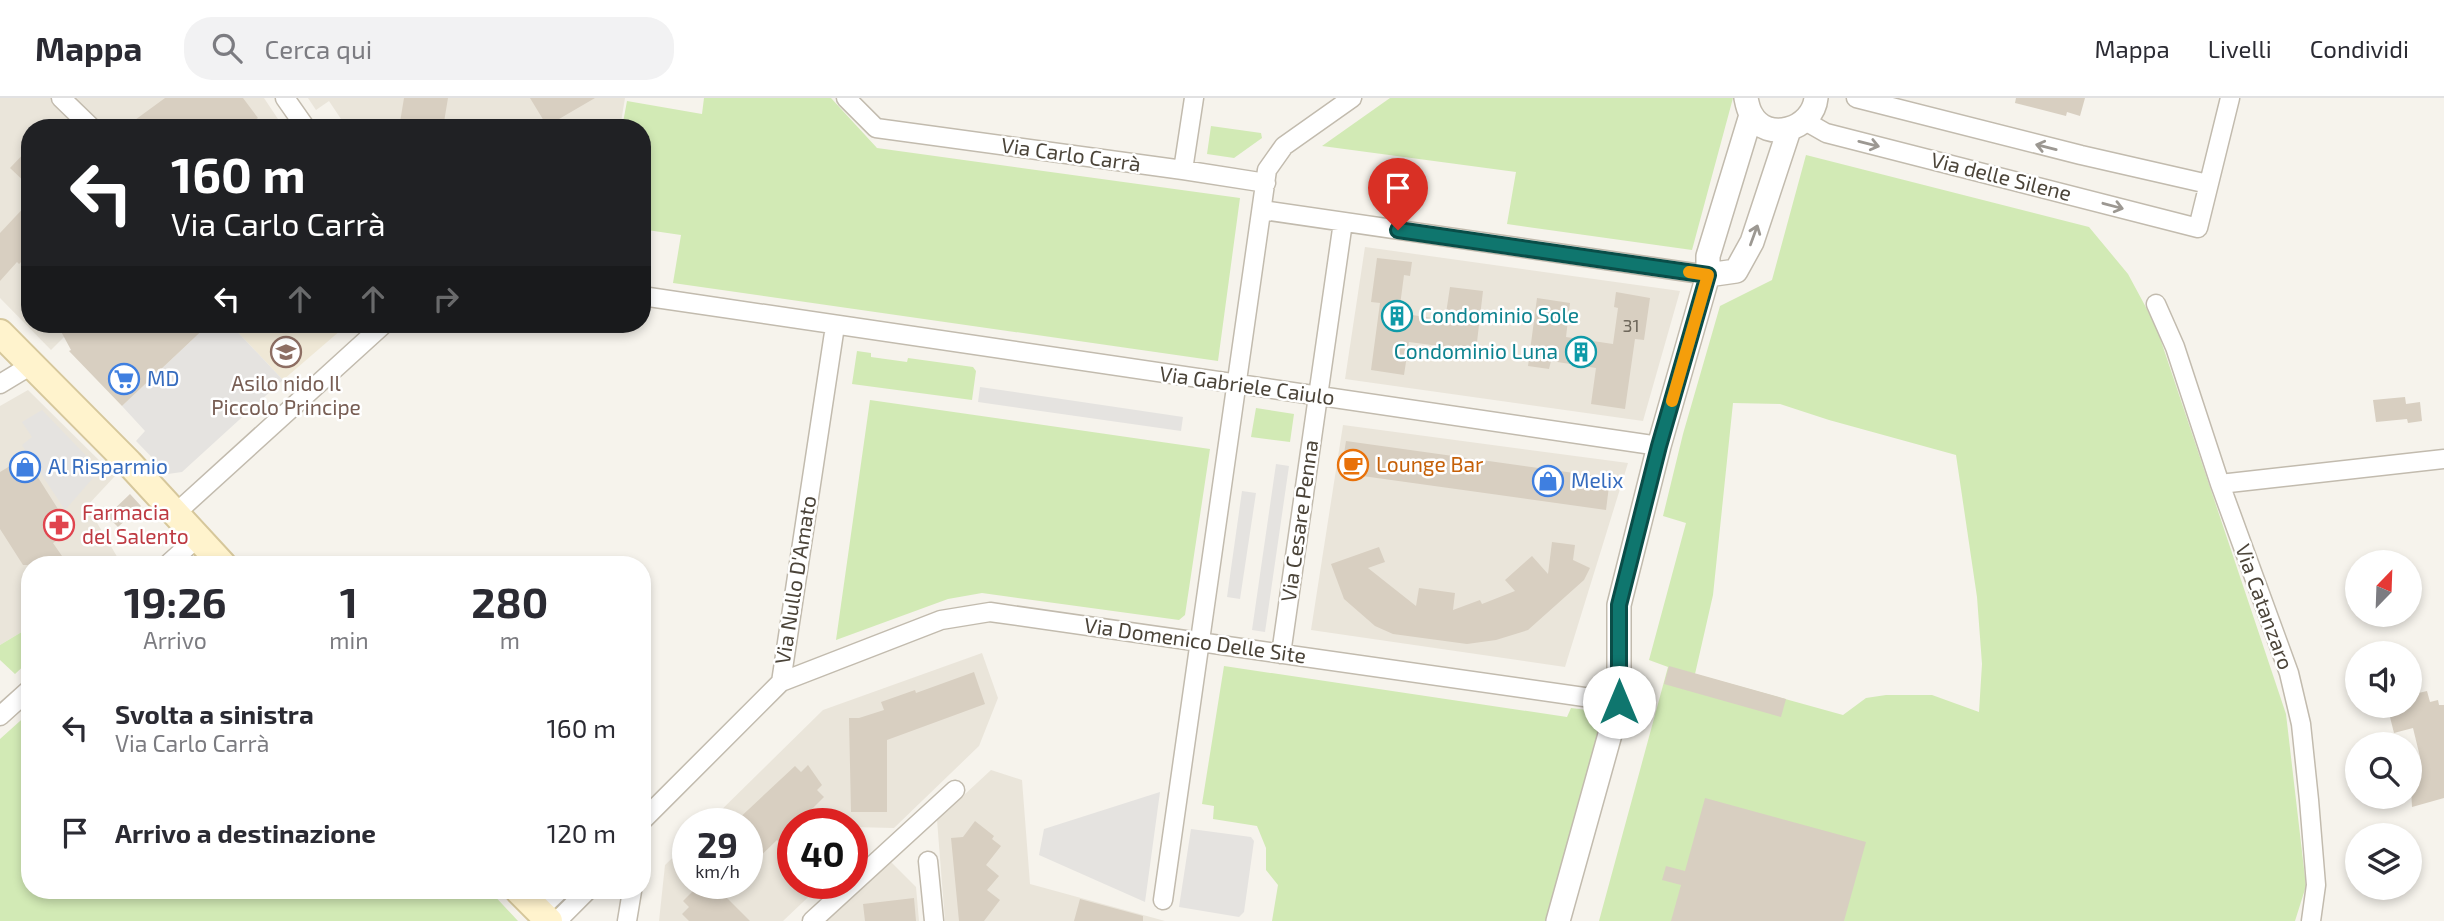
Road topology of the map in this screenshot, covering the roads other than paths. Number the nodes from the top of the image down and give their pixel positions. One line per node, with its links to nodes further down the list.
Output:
1 (61, 98): 10 (street)
2 (285, 98): 11 (street)
3 (846, 98): 13 (street, Via Carlo Carrà)
4 (1194, 98): 13 (street)
5 (1352, 98): 14 (street)
6 (1816, 98): 12 (street)
7 (1856, 98): 15 (street, Via delle Silene, one-way to 7)
8 (2230, 98): 15 (street)
9 (1749, 107): 12 (street); 18 (street)
10 (83, 119)
11 (300, 119)
12 (1797, 126): 15 (street, Via delle Silene, one-way to 15); 18 (street, one-way to 12)
13 (1183, 170): 14 (street, Via Carlo Carrà)
14 (1265, 183): 16 (street)
15 (2208, 184)
16 (1263, 210): 17 (street); 26 (street)
17 (1343, 222): 18 (street); 27 (street, Via Cesare Penna)
18 (1708, 275): 28 (street)
19 (651, 297): 21 (street, Via Gabriele Caiulo)
20 (2156, 304): 30 (street, Via Catanzaro)
21 (835, 326): 26 (street, Via Gabriele Caiulo); 37 (street, Via Nullo D'Amato)
22 (0, 333): 24 (main road)
23 (374, 333): 31 (street)
24 (33, 364): 25 (street); 31 (main road)
25 (0, 384)
26 (1237, 384): 27 (street, Via Gabriele Caiulo); 35 (street)
27 (1318, 396): 28 (street, Via Gabriele Caiulo); 36 (street, Via Cesare Penna)
28 (1659, 446): 39 (street)
29 (2444, 459): 30 (street)
30 (2220, 484): 55 (street, Via Catanzaro)
31 (176, 513): 32 (main road)
32 (198, 537): 33 (street); 34 (main road)
33 (177, 556)
34 (215, 556)
35 (1199, 642): 36 (street, Via Domenico Delle Site); 37 (street, Via Domenico Delle Site); 49 (street)
36 (1281, 653): 39 (street, Via Domenico Delle Site)
37 (781, 682): 42 (street, Via Nullo D'Amato)
38 (21, 697): 40 (street)
39 (1619, 702): 54 (street)
40 (0, 716)
41 (955, 790): 52 (street)
42 (651, 812)
43 (929, 861): 53 (street)
44 (528, 899): 50 (main road)
45 (556, 899): 50 (street)
46 (575, 899): 50 (street)
47 (622, 899): 51 (street)
48 (631, 899): 51 (street)
49 (1163, 900)
50 (548, 918)
51 (627, 919)
52 (812, 921)
53 (933, 921)
54 (1558, 921)
55 (2311, 921)

